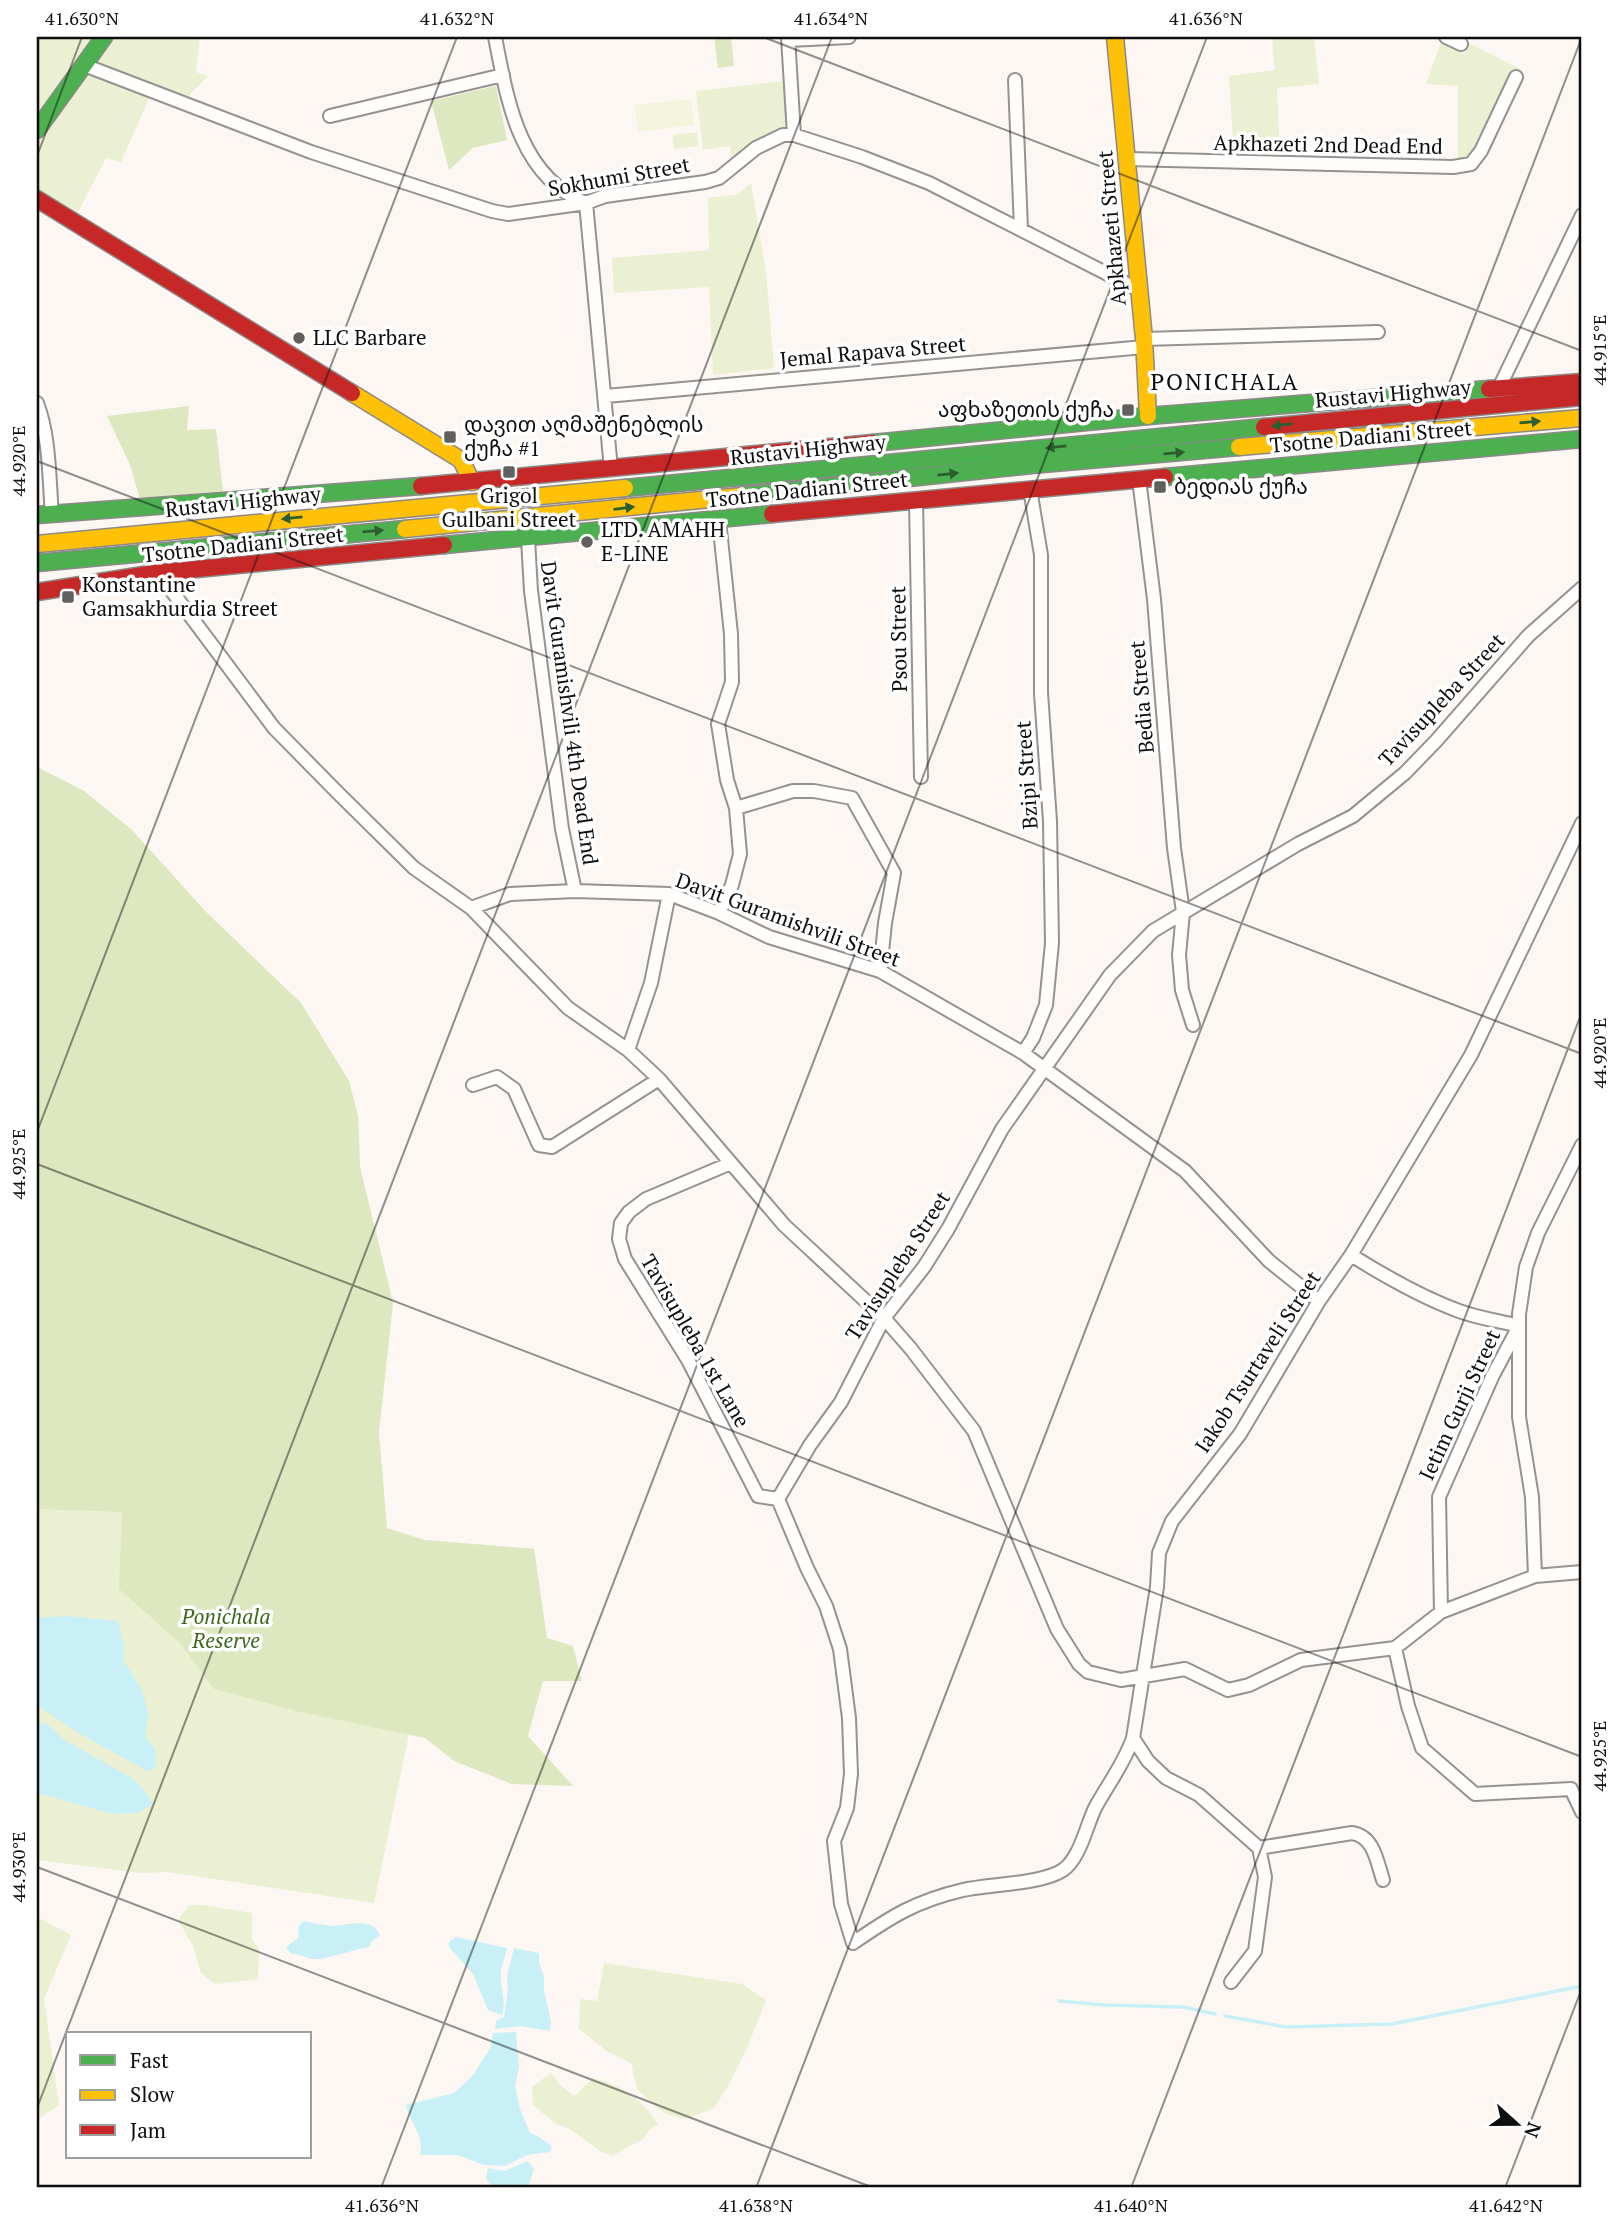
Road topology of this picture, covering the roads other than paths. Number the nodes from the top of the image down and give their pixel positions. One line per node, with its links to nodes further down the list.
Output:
1 (104, 37): 8 (main road)
2 (495, 37): 9 (street)
3 (849, 37): 6 (street)
4 (1115, 37): 15 (main road, Apkhazeti Street)
5 (1446, 37): 7 (street)
6 (788, 38): 14 (street)
7 (1461, 44)
8 (84, 65): 13 (main road); 17 (street, Sokhumi Street)
9 (503, 75): 12 (street); 17 (street)
10 (1516, 77): 15 (street, Apkhazeti 2nd Dead End)
11 (1015, 80): 19 (street)
12 (331, 116)
13 (37, 130)
14 (794, 135): 17 (street, Sokhumi Street); 19 (street)
15 (1127, 159): 20 (main road, Apkhazeti Street)
16 (37, 200): 33 (main road)
17 (586, 203): 25 (street)
18 (1582, 215): 24 (street)
19 (1021, 229): 20 (street)
20 (1139, 290): 22 (main road, Apkhazeti Street)
21 (1378, 332): 22 (street, Jemal Rapava Street)
22 (1144, 343): 25 (street, Jemal Rapava Street); 28 (main road, Apkhazeti Street)
23 (1582, 382): 24 (main road, Tsotne Dadiani Street)
24 (1499, 388): 28 (main road, Tsotne Dadiani Street)
25 (606, 396): 31 (street)
26 (1582, 397): 39 (main road, Rustavi Highway, one-way to 39)
27 (37, 403): 36 (street)
28 (1148, 416): 31 (main road, Tsotne Dadiani Street)
29 (1582, 418): 42 (main road, Rustavi Highway, one-way to 29)
30 (1582, 439): 32 (main road, Tsotne Dadiani Street)
31 (611, 469): 33 (main road, Tsotne Dadiani Street)
32 (1139, 478): 34 (main road, Tsotne Dadiani Street); 54 (street, Bedia Street)
33 (472, 482): 36 (main road, Tsotne Dadiani Street)
34 (1030, 489): 35 (main road, Tsotne Dadiani Street); 59 (street, Bzipi Street)
35 (916, 500): 37 (main road, Tsotne Dadiani Street); 48 (street, Psou Street)
36 (44, 515)
37 (719, 520): 40 (main road, Tsotne Dadiani Street); 49 (street)
38 (37, 531): 39 (main road)
39 (142, 533): 41 (main road, Rustavi Highway)
40 (528, 539): 44 (main road, Tsotne Dadiani Street); 51 (street, Davit Guramishvili 4th Dead End)
41 (37, 544)
42 (166, 552): 43 (main road, Rustavi Highway); 45 (main road)
43 (37, 563)
44 (156, 573): 47 (main road, Tsotne Dadiani Street); 53 (street)
45 (37, 576)
46 (1582, 588): 54 (street, Tavisupleba Street)
47 (37, 592)
48 (921, 777)
49 (736, 808): 55 (street); 56 (street)
50 (1582, 823): 65 (street, Iakob Tsurtaveli Street)
51 (575, 891): 52 (street, Davit Guramishvili Street); 53 (street, Davit Guramishvili Street)
52 (669, 894): 55 (street, Davit Guramishvili Street); 58 (street)
53 (471, 908): 58 (street)
54 (1182, 912): 57 (street, Bedia Street); 60 (street, Tavisupleba Street)
55 (719, 913): 56 (street, Davit Guramishvili Street)
56 (880, 971): 59 (street, Davit Guramishvili Street)
57 (1193, 1025)
58 (628, 1050): 61 (street)
59 (1023, 1053): 60 (street, Davit Guramishvili Street)
60 (1043, 1070): 66 (street, Davit Guramishvili Street); 67 (street, Tavisupleba Street)
61 (659, 1079): 62 (street); 64 (street)
62 (473, 1085)
63 (1581, 1150): 68 (street, Ietim Gurji Street)
64 (731, 1163): 67 (street); 69 (street, Tavisupleba 1st Lane)
65 (1351, 1255): 66 (street, Iakob Tsurtaveli Street); 68 (street)
66 (1319, 1301): 74 (street, Iakob Tsurtaveli Street)
67 (884, 1318): 69 (street, Tavisupleba Street); 74 (street)
68 (1518, 1326): 71 (street); 72 (street, Ietim Gurji Street)
69 (778, 1499): 75 (street)
70 (1582, 1572): 71 (street)
71 (1535, 1576): 72 (street)
72 (1441, 1612): 73 (street)
73 (1395, 1648): 74 (street); 76 (street)
74 (1142, 1676): 75 (street, Iakob Tsurtaveli Street)
75 (1133, 1738): 77 (street)
76 (1582, 1812)
77 (1259, 1848): 78 (street); 79 (street)
78 (1383, 1880)
79 (1231, 1982)

